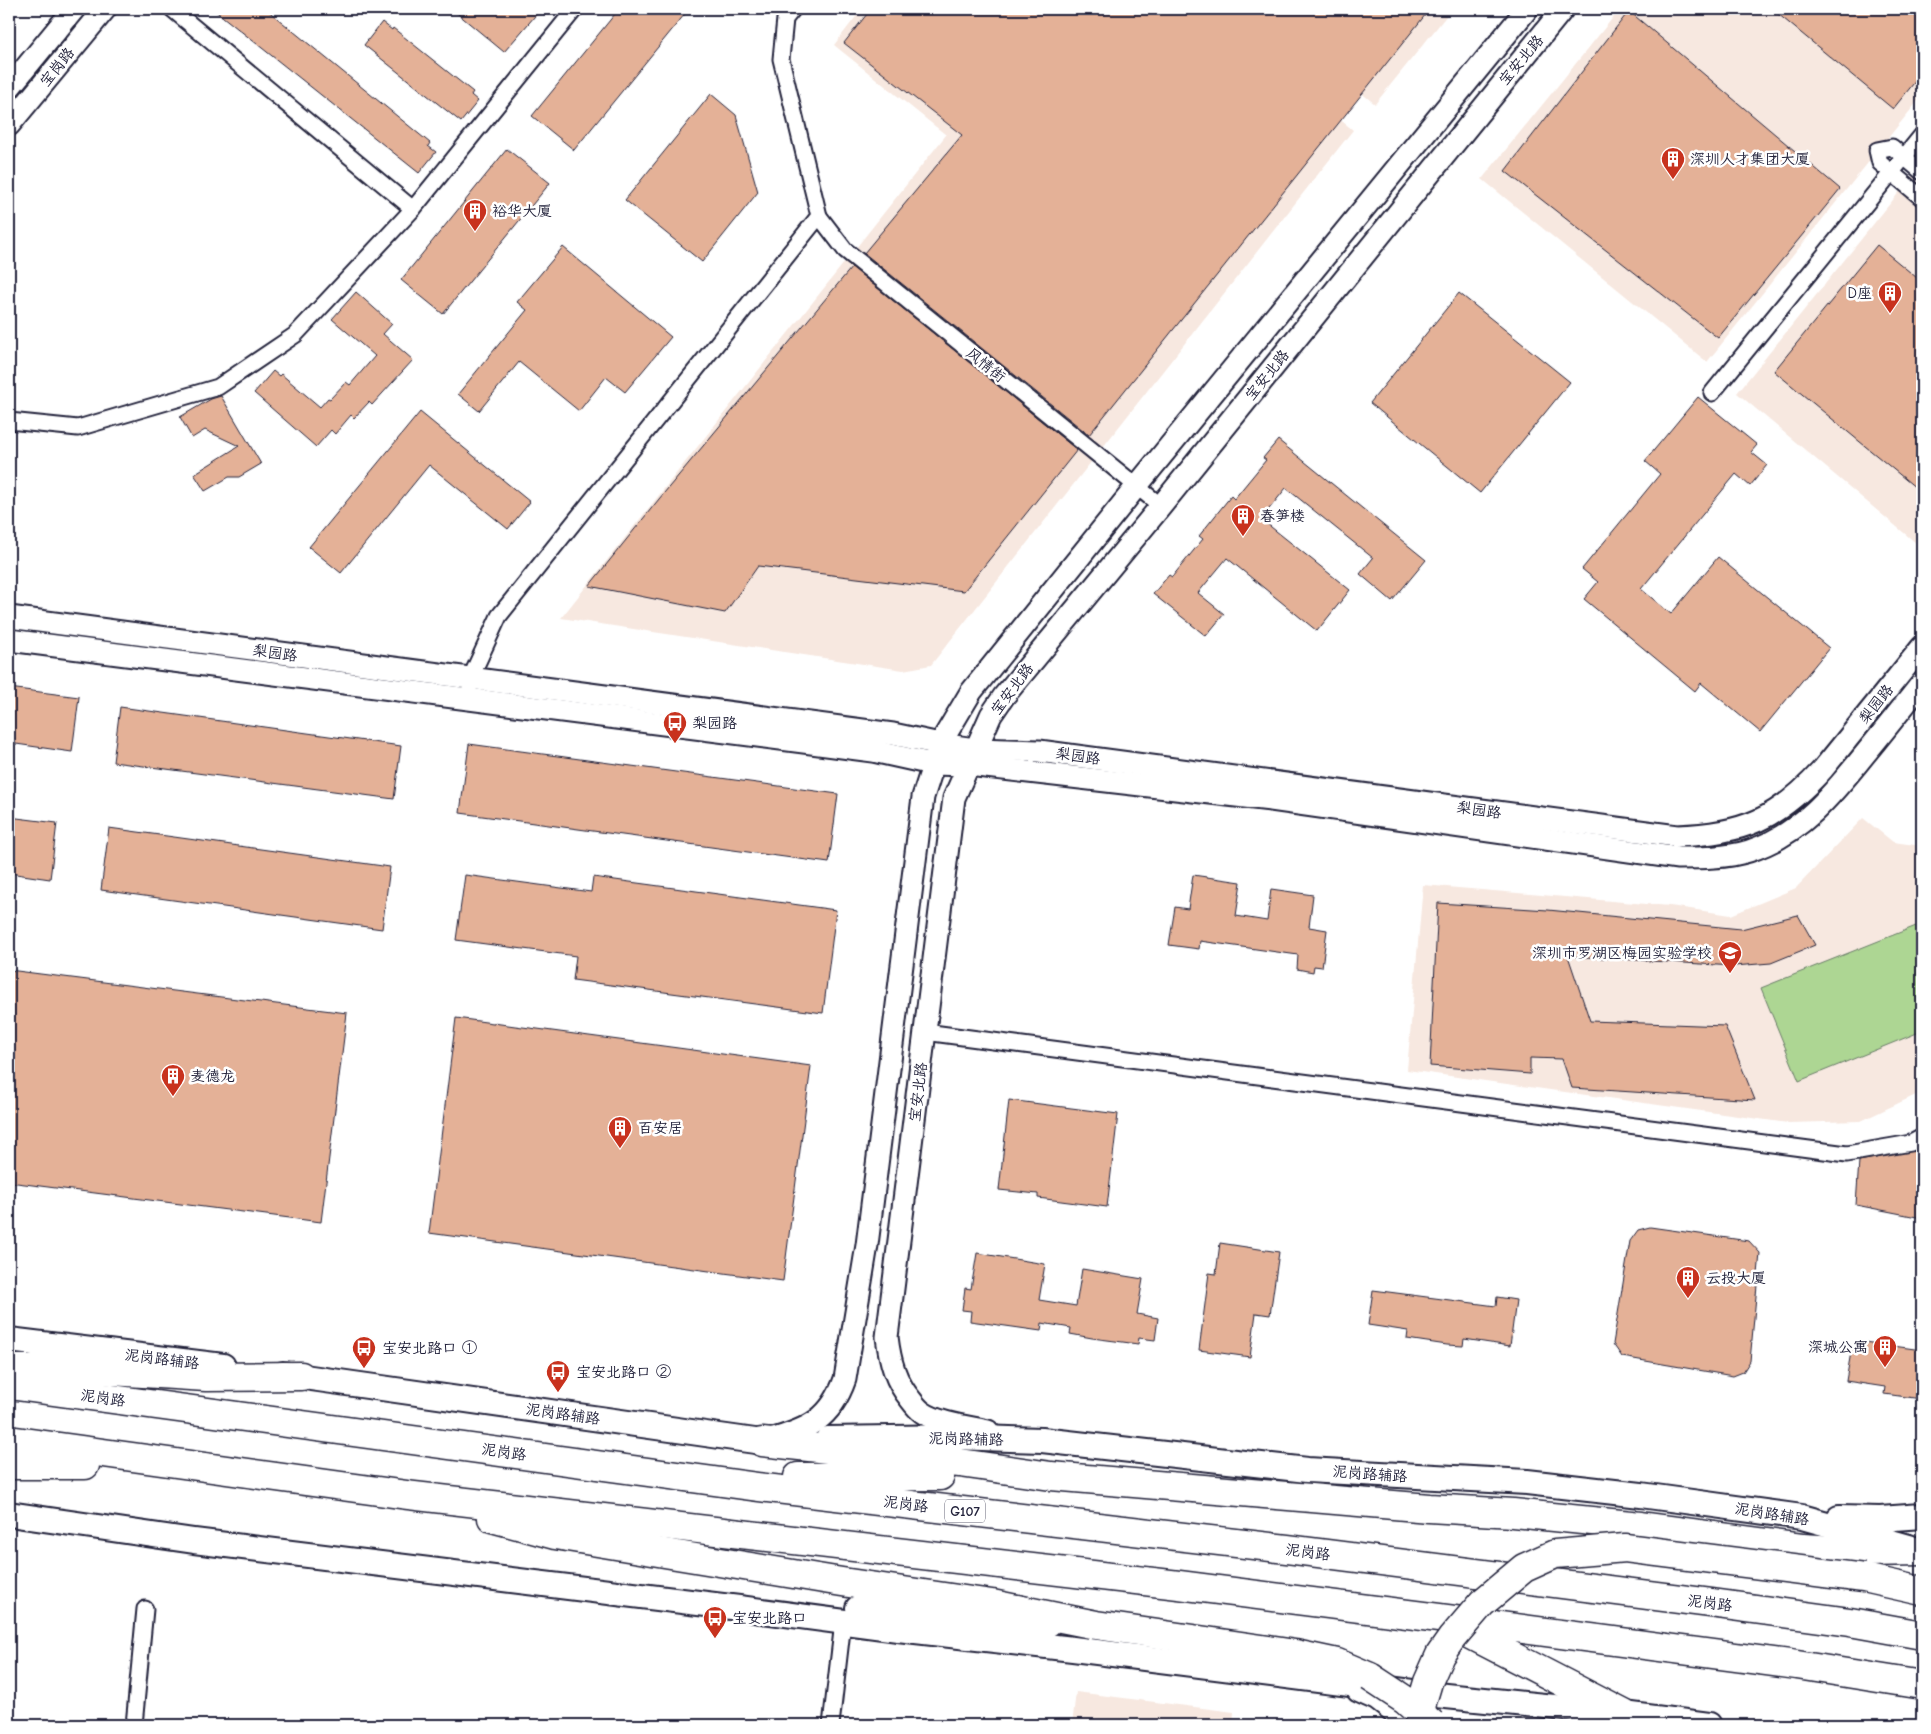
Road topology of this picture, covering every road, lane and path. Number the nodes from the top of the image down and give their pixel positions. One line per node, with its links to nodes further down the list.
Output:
1 (74, 9): 8 (street, 宝岗路)
2 (105, 9): 9 (street, 宝岗路)
3 (172, 9): 15 (street)
4 (575, 9): 15 (street)
5 (793, 9): 16 (street)
6 (1527, 9): 19 (street, 宝安北路)
7 (1563, 9): 20 (street, 宝安北路)
8 (9, 88)
9 (9, 125)
10 (1922, 135): 11 (street)
11 (1904, 158): 12 (street); 13 (street); 13 (street)
12 (1922, 172)
13 (1891, 173): 14 (street); 17 (street)
14 (1922, 198)
15 (413, 209): 18 (street)
16 (819, 216): 19 (street, 风情街); 25 (street)
17 (1712, 393)
18 (9, 421)
19 (1136, 487): 20 (street, 风情街); 26 (street, 宝安北路)
20 (1161, 506): 27 (street, 宝安北路)
21 (9, 618): 25 (street, 梨园路)
22 (9, 640): 25 (street, 梨园路)
23 (1922, 647): 27 (street, 梨园路)
24 (1922, 683): 27 (street, 梨园路)
25 (469, 689): 26 (street, 梨园路); 28 (street, 梨园路)
26 (940, 744): 27 (street, 梨园路); 28 (street, 宝安北路)
27 (972, 757): 28 (street, 梨园路); 29 (street, 宝安北路)
28 (932, 764): 37 (street, 宝安北路)
29 (926, 1032): 30 (street); 36 (street, 宝安北路)
30 (1922, 1136)
31 (9, 1340): 33 (main road, 泥岗路辅路)
32 (9, 1369): 33 (highway)
33 (302, 1376): 37 (main road, 泥岗路辅路)
34 (9, 1385): 41 (highway, 泥岗路 / G107)
35 (9, 1440): 38 (highway)
36 (1042, 1440): 37 (main road, 泥岗路辅路); 45 (main road, 泥岗路辅路)
37 (762, 1442): 40 (highway)
38 (134, 1458): 39 (highway); 42 (highway)
39 (9, 1465)
40 (1052, 1476): 41 (highway); 46 (highway)
41 (758, 1487): 53 (highway, 泥岗路 / G107)
42 (406, 1495): 50 (highway); 52 (highway)
43 (9, 1514): 48 (main road)
44 (1922, 1516): 45 (main road)
45 (1802, 1517): 46 (main road, 泥岗路辅路)
46 (1922, 1550)
47 (1922, 1591): 60 (highway, bridge)
48 (739, 1608): 51 (main road); 52 (main road)
49 (145, 1609): 57 (street)
50 (1439, 1618): 55 (highway); 56 (highway)
51 (843, 1622): 54 (main road); 58 (street)
52 (1096, 1625): 61 (highway, bridge)
53 (1922, 1635)
54 (1344, 1683): 56 (main road); 59 (main road)
55 (1922, 1685)
56 (1624, 1714): 62 (main road)
57 (134, 1725)
58 (831, 1725)
59 (1412, 1725)
60 (1420, 1725)
61 (1433, 1725)
62 (1709, 1725)

